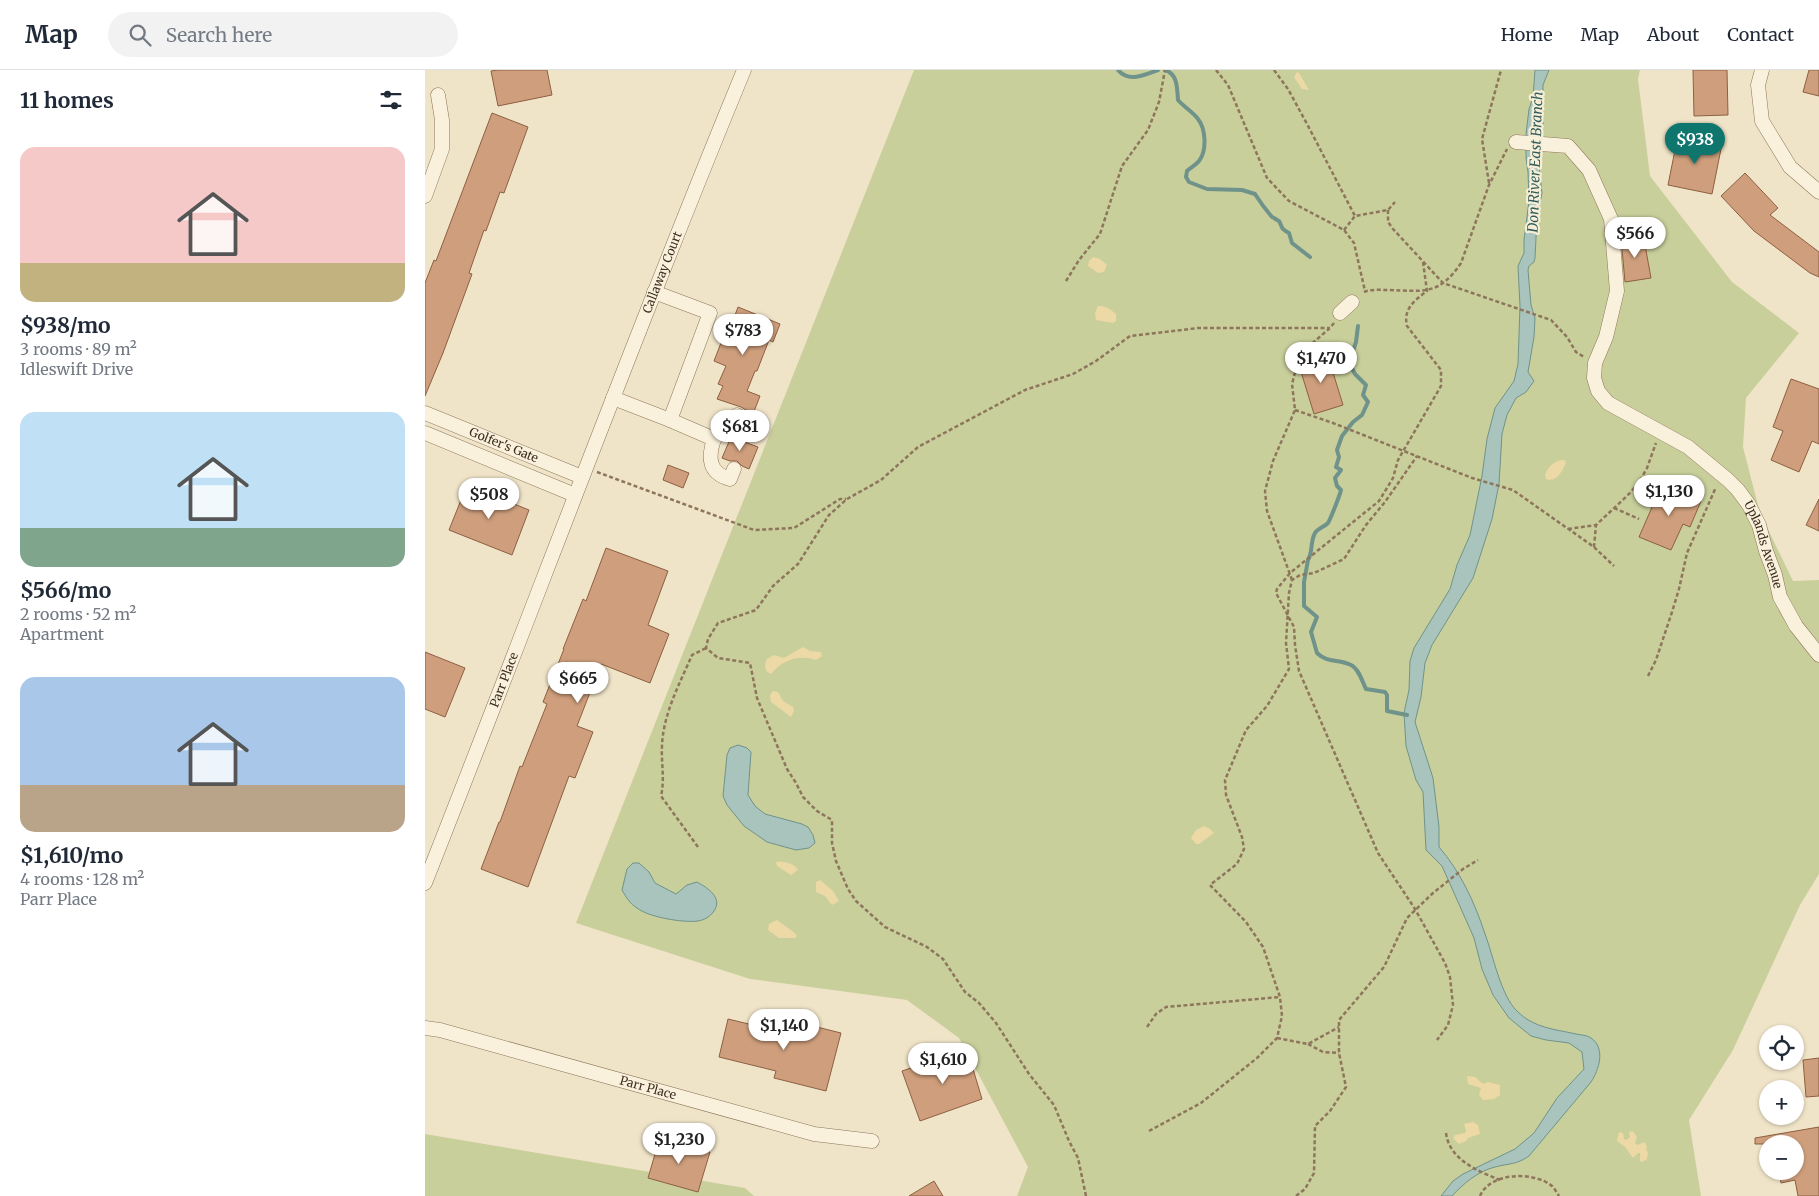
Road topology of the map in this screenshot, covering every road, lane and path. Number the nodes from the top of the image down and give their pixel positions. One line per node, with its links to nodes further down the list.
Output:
1 (744, 70): 20 (street, Callaway Court)
2 (1165, 70): 17 (path)
3 (1216, 70): 15 (path)
4 (1274, 70): 14 (path)
5 (1501, 70): 9 (path)
6 (1762, 70): 10 (street)
7 (438, 95): 11 (street)
8 (1516, 142): 9 (path); 25 (street)
9 (1489, 185): 18 (path)
10 (1819, 192)
11 (425, 196)
12 (1395, 202): 13 (path)
13 (1389, 210): 14 (path); 16 (path)
14 (1355, 216): 15 (path)
15 (1344, 230): 19 (path)
16 (1423, 262): 18 (path); 21 (path)
17 (1066, 281)
18 (1443, 283): 21 (path); 25 (path)
19 (1365, 291): 21 (path); 22 (path)
20 (655, 292): 26 (street, Callaway Court); 30 (street)
21 (1427, 292): 34 (path)
22 (1352, 302): 23 (street)
23 (1340, 313): 24 (path)
24 (1330, 328): 27 (path); 40 (path)
25 (1595, 363): 31 (street, Uplands Avenue)
26 (613, 398): 30 (street); 37 (street, Callaway Court)
27 (1295, 410): 34 (path); 47 (path)
28 (425, 413): 37 (street, Golfer's Gate)
29 (737, 415): 33 (street)
30 (670, 420): 33 (street)
31 (1660, 431): 38 (street, Uplands Avenue); 41 (path)
32 (425, 434): 39 (street, Golfer's Gate)
33 (714, 439): 36 (street)
34 (1405, 451): 35 (path); 47 (path)
35 (1417, 456): 44 (path); 48 (path)
36 (734, 470)
37 (583, 472): 39 (street, Parr Place); 40 (path)
38 (1722, 474): 51 (street, Uplands Avenue); 52 (path)
39 (575, 494): 55 (street, Parr Place)
40 (847, 499): 50 (path)
41 (1614, 508): 42 (path); 43 (path)
42 (1639, 519)
43 (1595, 525): 44 (path); 45 (path)
44 (1567, 529): 45 (path)
45 (1594, 547): 46 (path)
46 (1614, 566)
47 (1290, 573): 48 (path); 49 (path)
48 (1292, 580): 49 (path)
49 (1287, 613): 56 (path); 57 (path)
50 (706, 648): 53 (path); 69 (path)
51 (1819, 655)
52 (1647, 676)
53 (698, 847)
54 (1478, 860): 56 (path)
55 (425, 883)
56 (1415, 909): 58 (path); 62 (path)
57 (1280, 996): 60 (path); 61 (path)
58 (1339, 1027): 63 (path); 64 (path)
59 (425, 1028): 67 (street, Parr Place)
60 (1147, 1028)
61 (1277, 1038): 63 (path); 65 (path)
62 (1437, 1040)
63 (1308, 1044): 64 (path)
64 (1339, 1054): 70 (path)
65 (1149, 1131)
66 (1446, 1133): 68 (path)
67 (873, 1141)
68 (1500, 1180): 71 (path); 72 (path)
69 (1086, 1196)
70 (1296, 1196)
71 (1480, 1196)
72 (1559, 1196)

